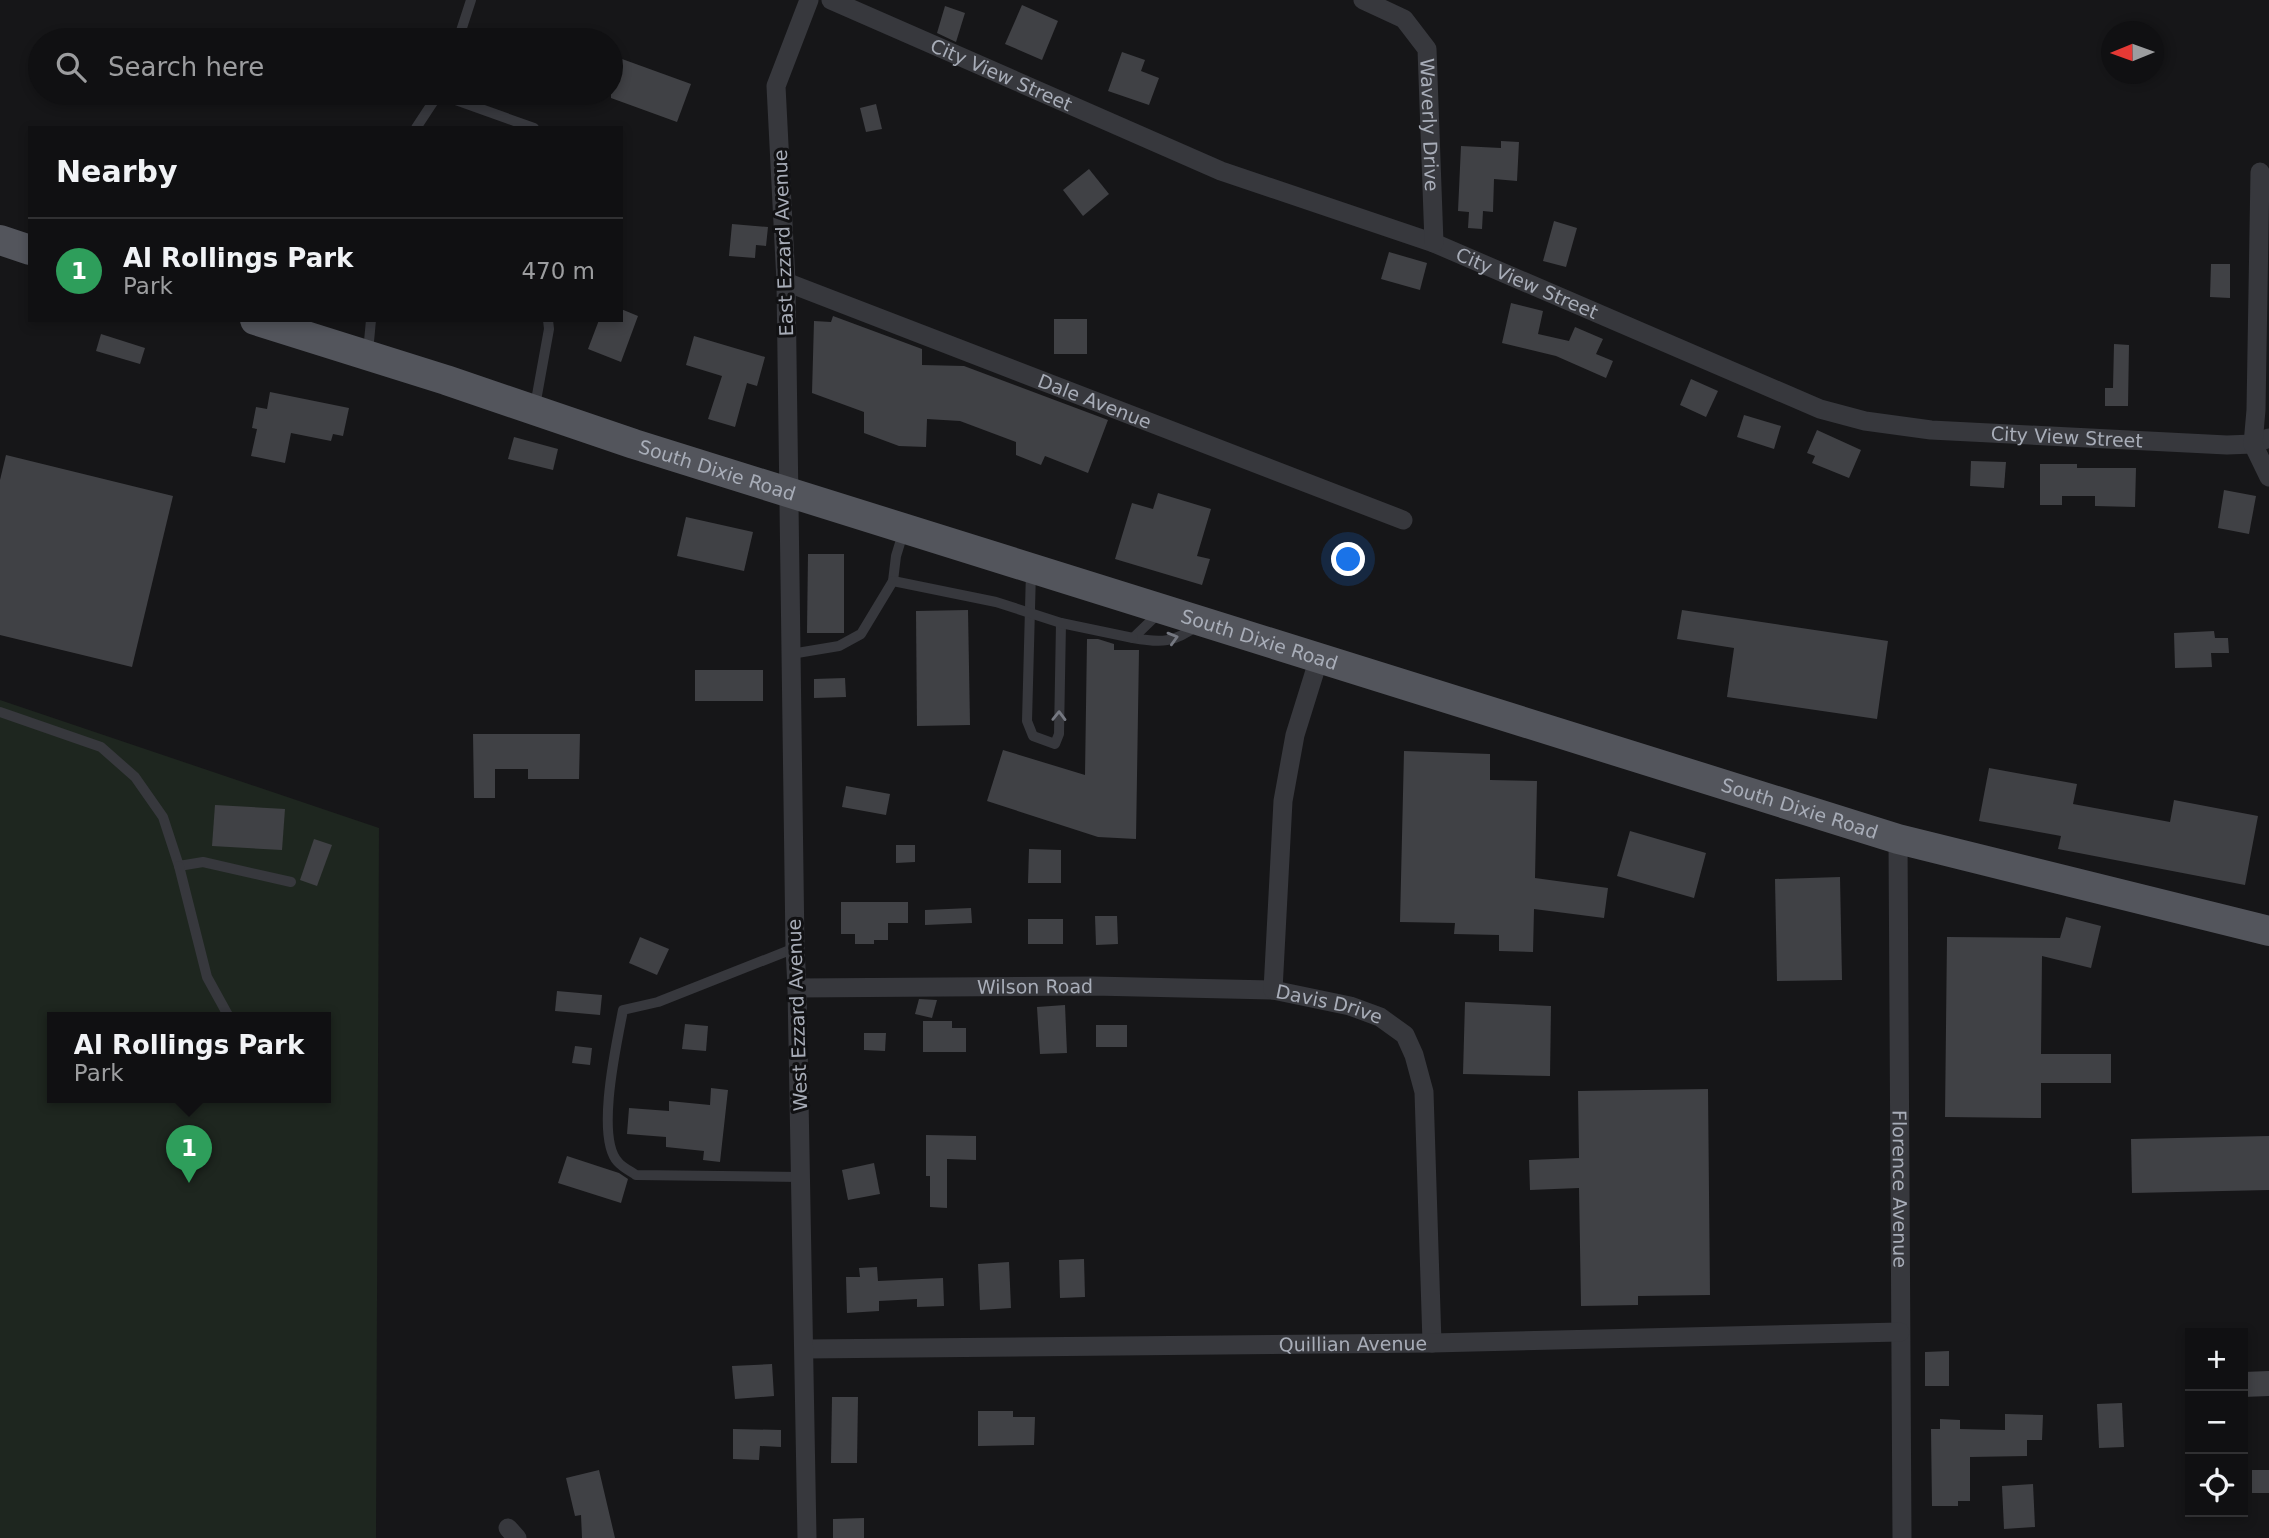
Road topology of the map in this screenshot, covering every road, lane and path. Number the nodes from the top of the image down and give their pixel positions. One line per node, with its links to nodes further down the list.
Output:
1 (471, 0): 5 (lane)
2 (809, 0): 14 (street, East Ezzard Avenue)
3 (831, 0): 12 (street, City View Street)
4 (1363, 0): 12 (street, Waverly Drive)
5 (462, 28)
6 (431, 105): 8 (lane)
7 (472, 105): 9 (lane)
8 (417, 126)
9 (529, 126)
10 (2260, 172): 20 (street)
11 (0, 240): 13 (main road)
12 (1434, 243): 20 (street, City View Street)
13 (28, 249)
14 (786, 282): 22 (street, East Ezzard Avenue); 23 (street, Dale Avenue)
15 (261, 322): 18 (main road, South Dixie Road)
16 (371, 322): 18 (lane)
17 (548, 322): 19 (lane)
18 (368, 356): 19 (main road, South Dixie Road)
19 (535, 410): 22 (main road, South Dixie Road)
20 (2261, 441): 21 (street)
21 (2269, 477)
22 (790, 491): 24 (main road, South Dixie Road); 32 (street, West Ezzard Avenue)
23 (1403, 520)
24 (904, 528): 25 (main road, South Dixie Road); 26 (lane)
25 (1031, 567): 27 (main road, South Dixie Road); 28 (lane)
26 (893, 581): 28 (lane); 32 (lane)
27 (1163, 609): 29 (main road, South Dixie Road); 31 (lane)
28 (1030, 613): 30 (lane); 30 (lane, one-way to 30)
29 (1203, 622): 31 (lane, one-way to 29); 33 (main road, South Dixie Road)
30 (1061, 623): 31 (lane)
31 (1133, 638)
32 (791, 654): 39 (street, West Ezzard Avenue)
33 (1319, 658): 35 (main road, South Dixie Road); 41 (street, Davis Drive)
34 (0, 712): 36 (lane)
35 (1898, 839): 38 (main road, South Dixie Road); 44 (street, Florence Avenue)
36 (179, 866): 37 (lane); 42 (lane)
37 (291, 882)
38 (2269, 931)
39 (795, 948): 40 (street, West Ezzard Avenue); 43 (lane)
40 (797, 988): 41 (street, Wilson Road); 43 (street, West Ezzard Avenue)
41 (1273, 990): 45 (street, Davis Drive)
42 (226, 1012)
43 (801, 1177): 46 (street, West Ezzard Avenue)
44 (1900, 1332): 45 (street, Quillian Avenue); 48 (street, Florence Avenue)
45 (1432, 1343): 46 (street, Quillian Avenue)
46 (805, 1349): 47 (street, West Ezzard Avenue)
47 (807, 1538)
48 (1902, 1538)

